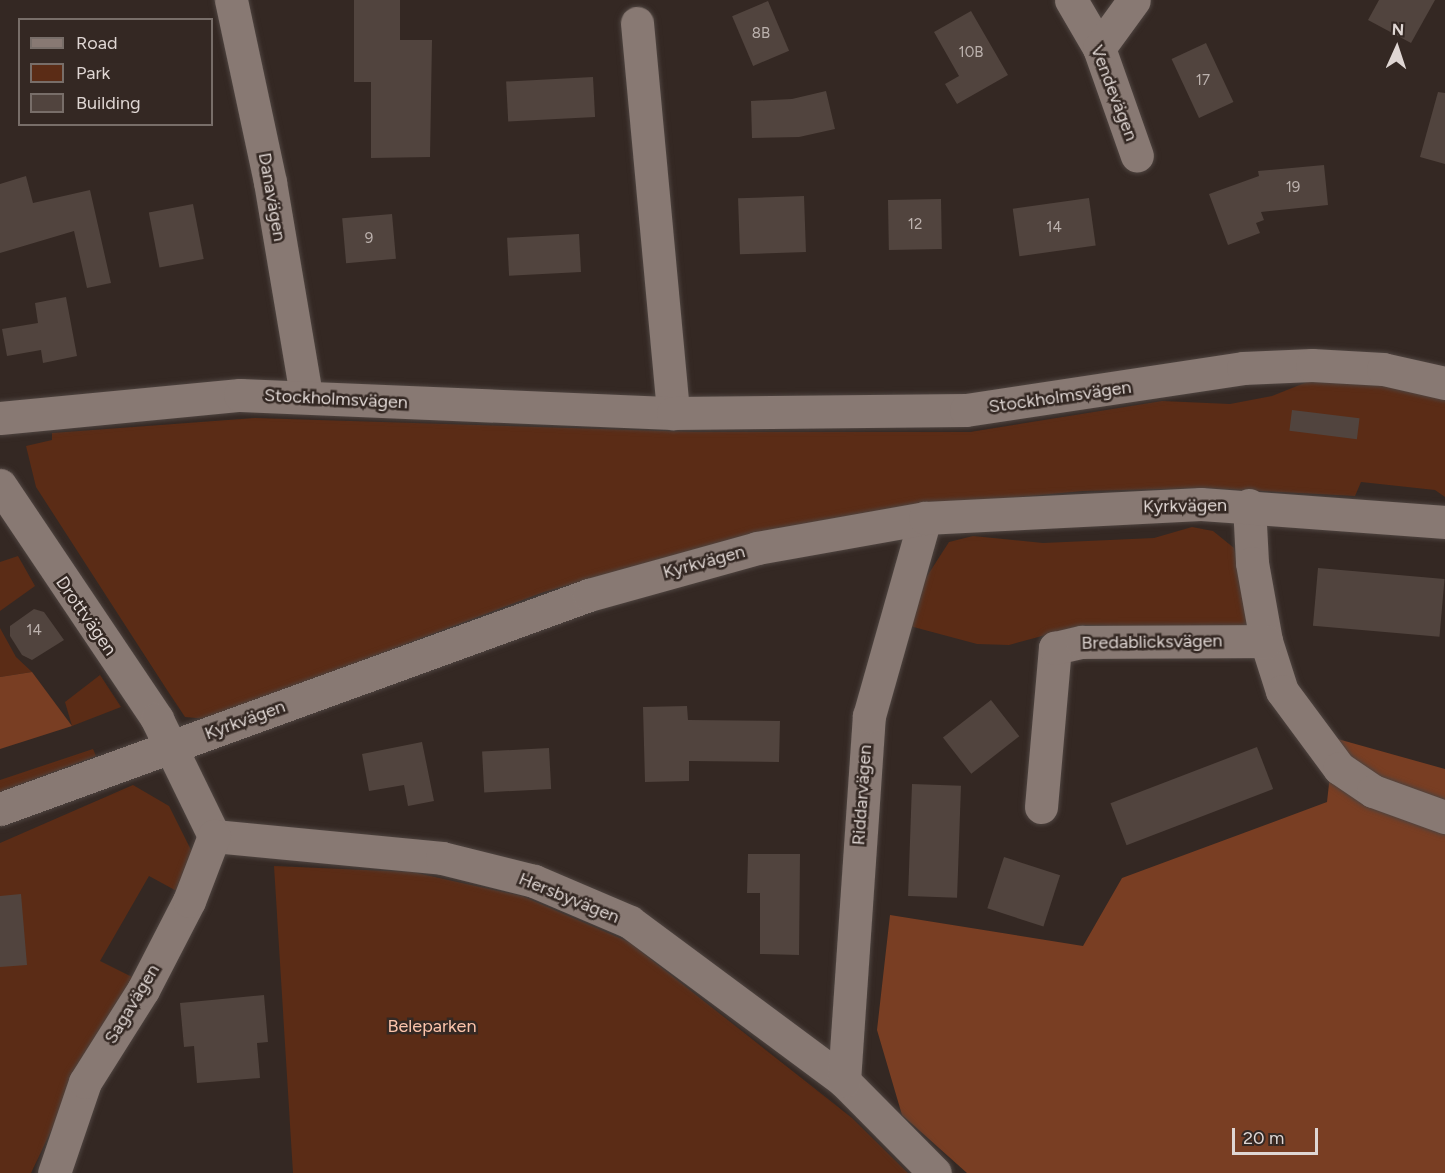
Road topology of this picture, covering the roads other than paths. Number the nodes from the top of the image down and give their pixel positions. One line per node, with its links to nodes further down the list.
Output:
1 (231, 0): 8 (street, Danavägen)
2 (1071, 0): 5 (street, Vendevägen)
3 (1134, 0): 5 (street)
4 (637, 23): 9 (street)
5 (1099, 48): 6 (street, Vendevägen)
6 (1137, 156)
7 (1445, 382): 9 (street, Stockholmsvägen)
8 (306, 395): 9 (street, Stockholmsvägen); 10 (street, Stockholmsvägen)
9 (673, 413)
10 (0, 418)
11 (0, 485): 16 (street, Drottvägen)
12 (1249, 505): 13 (street, Kyrkvägen); 14 (street, Kyrkvägen); 15 (street)
13 (925, 518): 16 (street, Kyrkvägen); 21 (street, Riddarvägen)
14 (1445, 522)
15 (1266, 641): 17 (street, Bredablicksvägen); 19 (street)
16 (174, 747): 18 (street, Kyrkvägen); 20 (street)
17 (1041, 807)
18 (0, 809)
19 (1445, 817)
20 (214, 836): 21 (street, Hersbyvägen); 22 (street, Sagavägen)
21 (844, 1080): 23 (street, Hersbyvägen)
22 (54, 1173)
23 (934, 1173)

